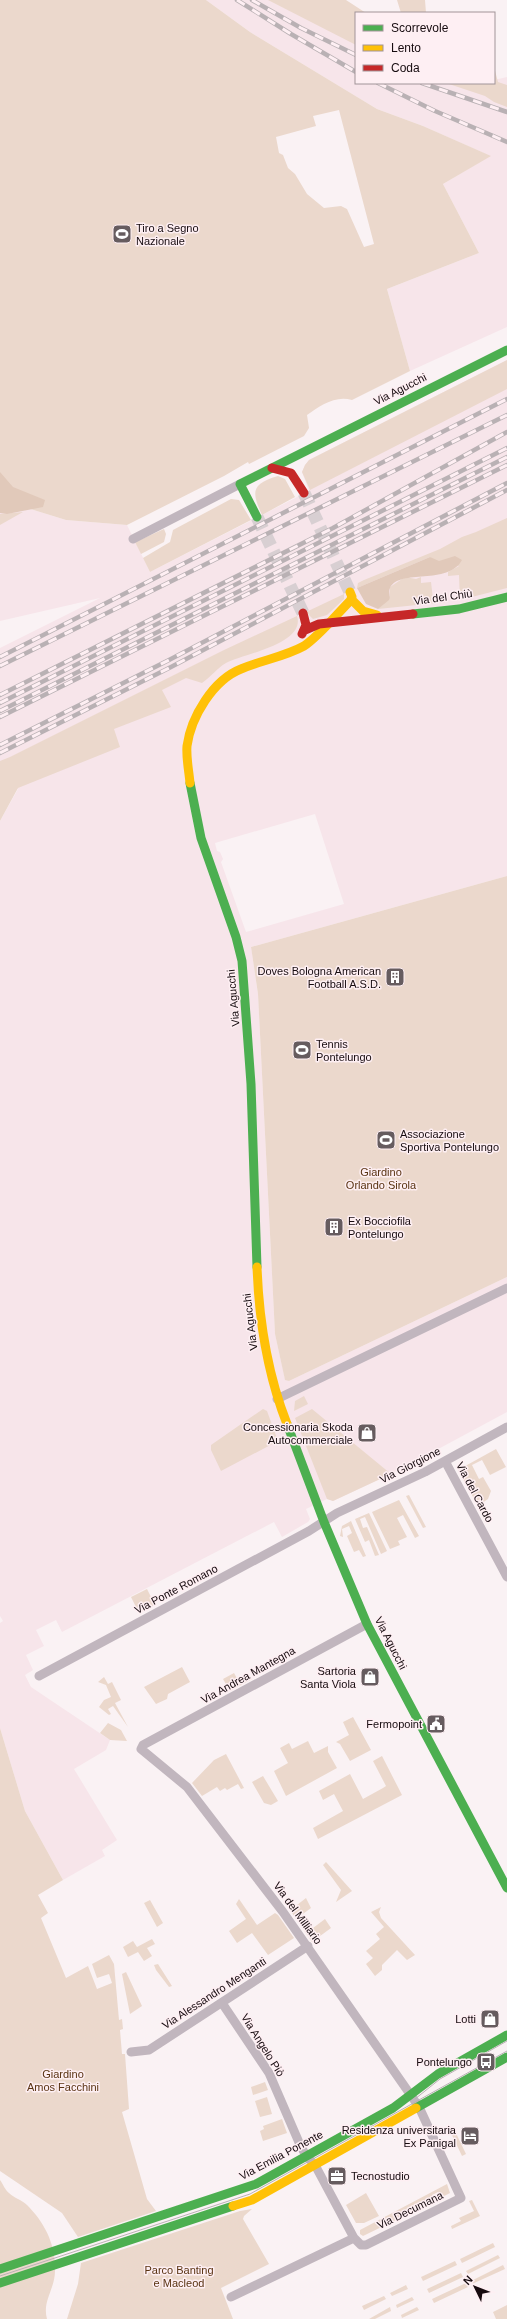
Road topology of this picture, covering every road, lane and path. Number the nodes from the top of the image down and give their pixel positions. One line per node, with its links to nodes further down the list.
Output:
1 (507, 350): 2 (street, Via Agucchi)
2 (305, 451): 3 (street, Via Agucchi); 4 (street)
3 (272, 468): 4 (street); 5 (street, Via Agucchi)
4 (295, 477): 6 (street)
5 (240, 484): 7 (street); 8 (street, Via Agucchi)
6 (304, 494)
7 (257, 517)
8 (133, 538)
9 (350, 595): 12 (street, Via del Chiù); 13 (street, Via Agucchi)
10 (507, 597): 12 (street, Via del Chiù)
11 (303, 613): 14 (street)
12 (382, 616): 13 (street, Via del Chiù)
13 (329, 623): 14 (street); 15 (street, Via Agucchi)
14 (305, 630): 15 (street)
15 (286, 654): 17 (street, Via Agucchi)
16 (507, 1288): 17 (street)
17 (277, 1399): 20 (street, Via Agucchi)
18 (507, 1428): 19 (street, Via Giorgione)
19 (445, 1461): 20 (street, Via Giorgione); 21 (street, Via del Cardo)
20 (324, 1522): 22 (street, Via Agucchi); 23 (street, Via Ponte Romano)
21 (507, 1576)
22 (367, 1624): 24 (street, Via Andrea Mantegna); 25 (street, Via Agucchi)
23 (39, 1676)
24 (141, 1748): 26 (street, Via del Milliario)
25 (507, 1888)
26 (308, 1946): 27 (street, Via Alessandro Menganti); 31 (street, Via del Milliario)
27 (222, 2003): 29 (street, Via Alessandro Menganti); 33 (street, Via Angelo Piò)
28 (507, 2035): 31 (street, Via Emilia Ponente)
29 (131, 2052)
30 (507, 2057): 32 (street)
31 (411, 2095): 32 (street, Via del Milliario); 33 (street, Via Emilia Ponente)
32 (419, 2107): 34 (street); 35 (street, Via Decumana)
33 (307, 2157): 34 (street, Via Angelo Piò); 36 (street, Via Emilia Ponente)
34 (315, 2165): 35 (street); 37 (street)
35 (354, 2238): 38 (street)
36 (0, 2269)
37 (0, 2282)
38 (231, 2297)

